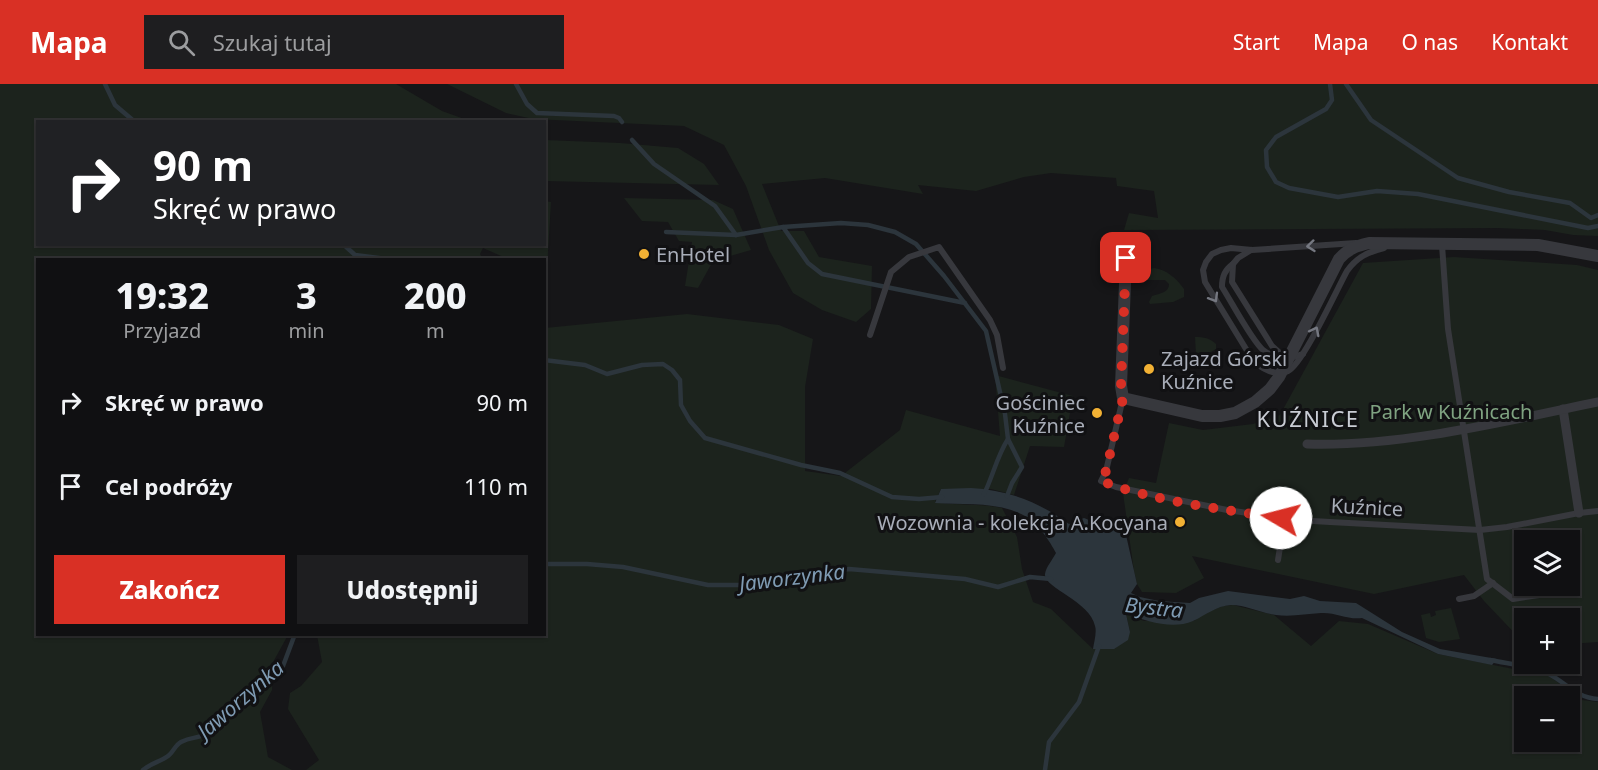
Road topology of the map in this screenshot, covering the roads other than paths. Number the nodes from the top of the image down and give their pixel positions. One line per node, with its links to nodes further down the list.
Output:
1 (1369, 243): 2 (street); 4 (lane, one-way to 4); 12 (street)
2 (1396, 244): 3 (street); 9 (lane, one-way to 2)
3 (1442, 244): 5 (street); 15 (lane)
4 (1252, 250): 7 (lane); 9 (lane, one-way to 9)
5 (1598, 256)
6 (1126, 258): 12 (street)
7 (1233, 264): 10 (lane); 10 (lane)
8 (870, 335): 11 (lane)
9 (1303, 354): 10 (lane)
10 (1285, 357)
11 (1003, 368)
12 (1123, 398): 19 (lane, Kuźnice)
13 (1598, 402): 14 (street)
14 (1563, 409): 15 (street); 18 (street)
15 (1463, 429): 16 (street); 20 (lane)
16 (1307, 444)
17 (1598, 512): 18 (lane, Kuźnice)
18 (1579, 513): 20 (lane, Kuźnice)
19 (1296, 520): 20 (lane, Kuźnice); 21 (lane)
20 (1480, 530): 22 (lane)
21 (1278, 560)
22 (1493, 584): 23 (lane); 24 (lane)
23 (1532, 596)
24 (1459, 599)

